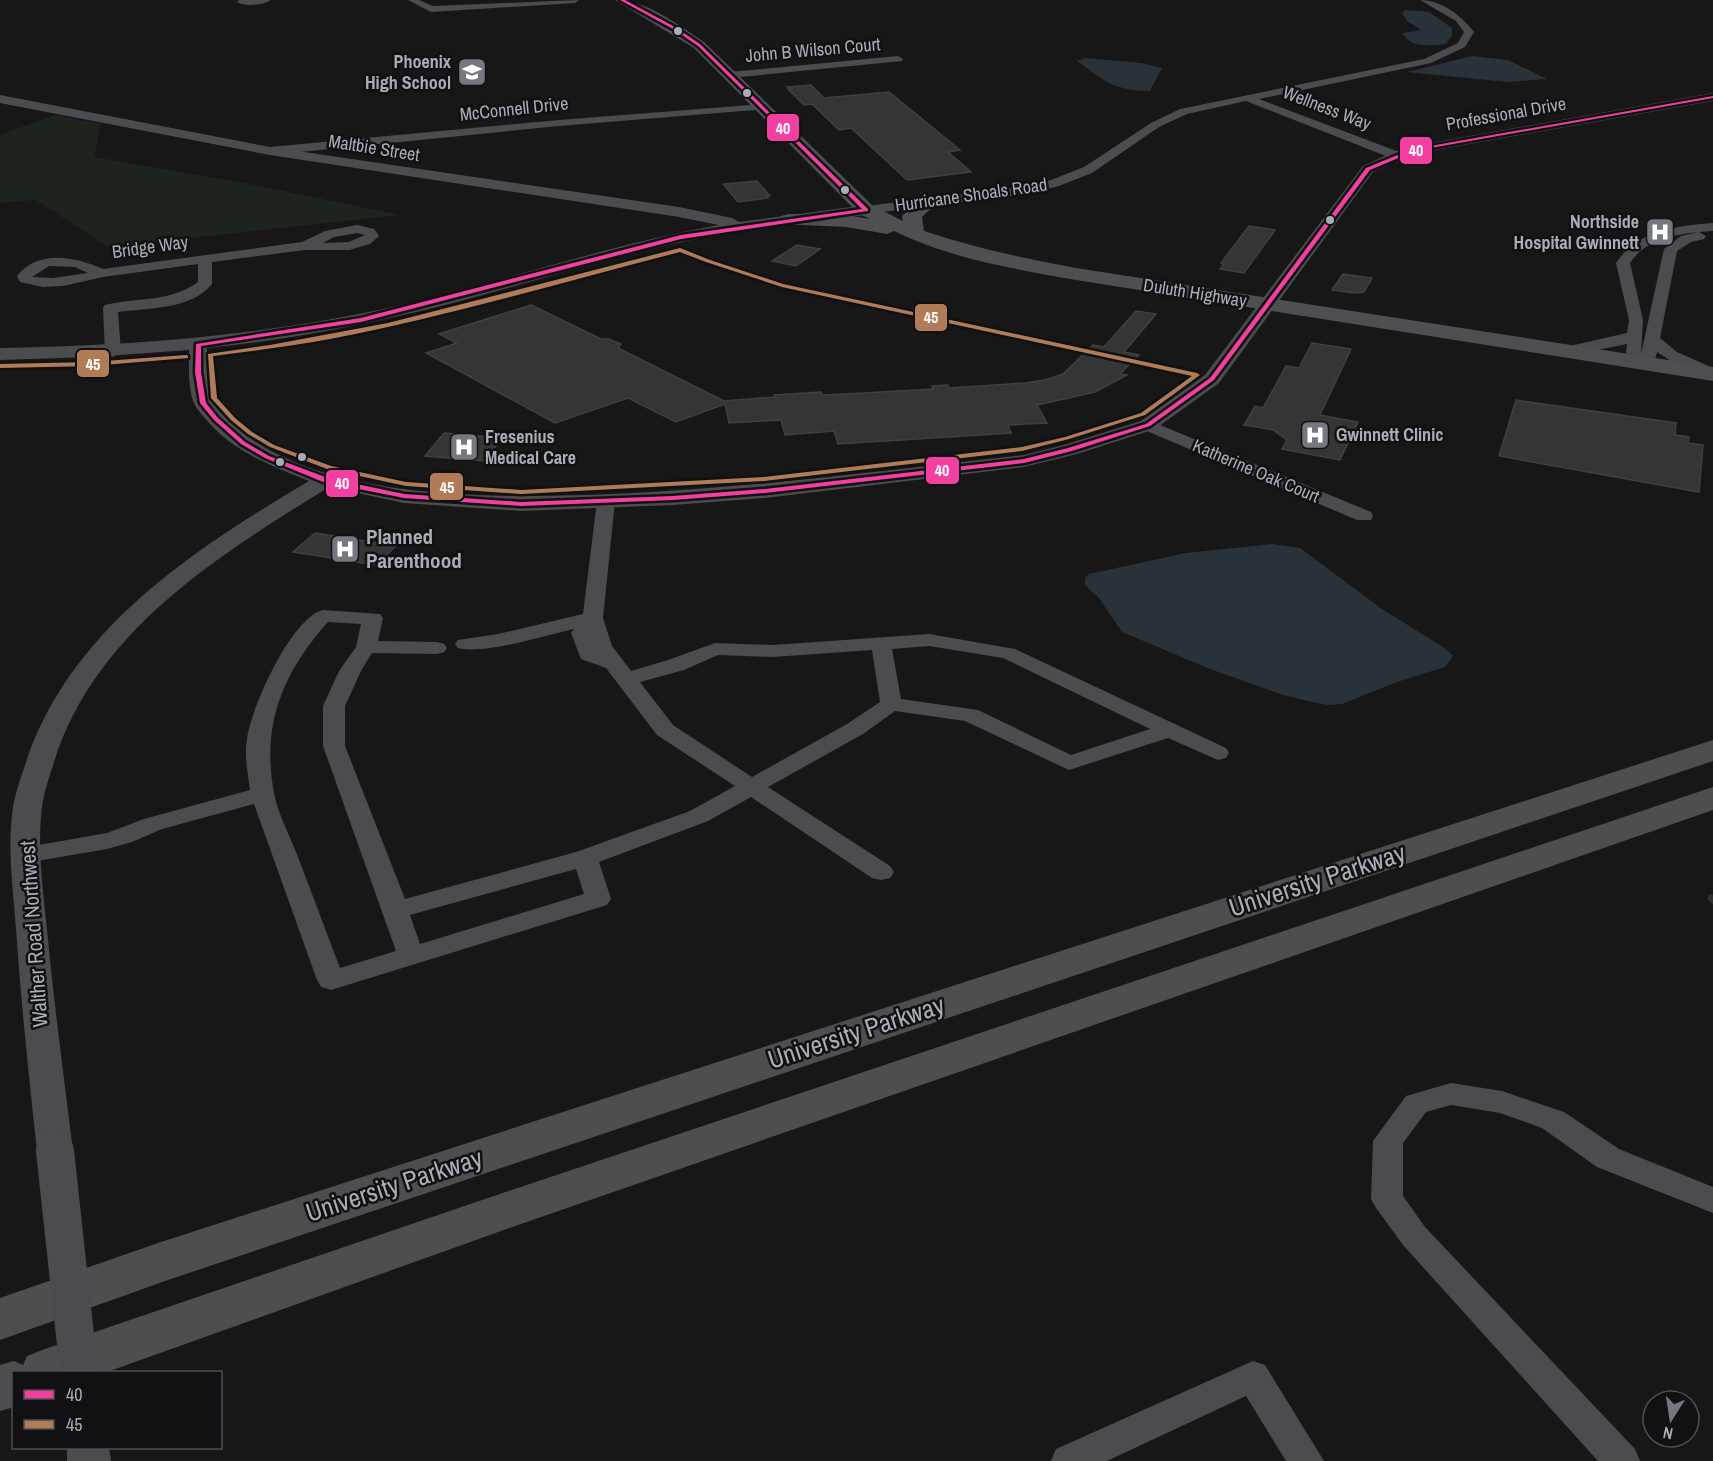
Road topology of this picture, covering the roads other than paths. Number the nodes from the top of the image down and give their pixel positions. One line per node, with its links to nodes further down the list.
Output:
1 (267, 0): 6 (street)
2 (412, 0): 3 (street)
3 (575, 0)
4 (622, 0): 8 (main road, Duluth Highway)
5 (1424, 0): 9 (street, Hurricane Shoals Road)
6 (242, 2)
7 (898, 59): 8 (street, John B Wilson Court)
8 (730, 75): 12 (main road, Duluth Highway)
9 (1246, 97): 14 (street, Wellness Way); 15 (street, Hurricane Shoals Road)
10 (1713, 97): 14 (street, Professional Drive)
11 (0, 99): 13 (street, Maltbie Street)
12 (763, 107): 13 (street, McConnell Drive); 16 (main road, Duluth Highway)
13 (270, 151): 18 (street, Maltbie Street)
14 (1395, 155): 25 (street, Professional Drive)
15 (928, 202): 16 (street, Hurricane Shoals Road); 20 (main road)
16 (866, 210): 17 (street, Hurricane Shoals Road); 20 (main road, Duluth Highway)
17 (788, 220): 18 (street, Hurricane Shoals Road); 20 (main road)
18 (744, 226): 28 (street, Hurricane Shoals Road)
19 (1713, 227): 26 (street)
20 (915, 234): 25 (main road, Duluth Highway)
21 (1713, 234): 27 (street)
22 (305, 246): 23 (street, Bridge Way)
23 (205, 259): 24 (street, Bridge Way); 30 (street, Bridge Way)
24 (101, 273)
25 (1268, 304): 31 (main road, Duluth Highway); 36 (street, Professional Drive)
26 (1635, 336): 31 (street); 33 (street)
27 (1652, 338): 33 (street); 35 (street, Duluth Highway)
28 (243, 339): 29 (street, Hurricane Shoals Road); 34 (street)
29 (198, 345): 30 (street, Hurricane Shoals Road); 34 (street, Professional Drive)
30 (113, 351): 32 (street, Hurricane Shoals Road)
31 (1566, 351): 33 (main road, Duluth Highway)
32 (0, 354)
33 (1640, 362): 35 (main road, Duluth Highway)
34 (198, 372): 37 (street, Professional Drive)
35 (1713, 374)
36 (1148, 425): 38 (street, Professional Drive); 39 (street, Katherine Oak Court)
37 (326, 480): 38 (street, Professional Drive); 53 (street, Walther Road Northwest)
38 (606, 501): 40 (street)
39 (1364, 516)
40 (597, 631): 42 (street); 45 (street); 45 (street)
41 (880, 642): 45 (street); 46 (street); 47 (street)
42 (465, 644)
43 (366, 647): 44 (street); 51 (street); 56 (street)
44 (437, 648)
45 (620, 671): 50 (street)
46 (891, 704): 47 (street); 50 (street)
47 (1170, 730): 49 (street)
48 (1713, 750): 59 (highway, University Parkway)
49 (1218, 753)
50 (753, 788): 54 (street); 55 (street)
51 (262, 795): 53 (street); 57 (street)
52 (1713, 798): 60 (highway)
53 (25, 851): 61 (street, Walther Road Northwest, bridge)
54 (585, 858): 56 (street); 57 (street)
55 (881, 872)
56 (396, 910): 57 (street)
57 (411, 956)
58 (1713, 1200): 64 (street)
59 (0, 1319)
60 (48, 1371)
61 (79, 1371)
62 (1069, 1461): 63 (street)
63 (1306, 1461)
64 (1622, 1461)

